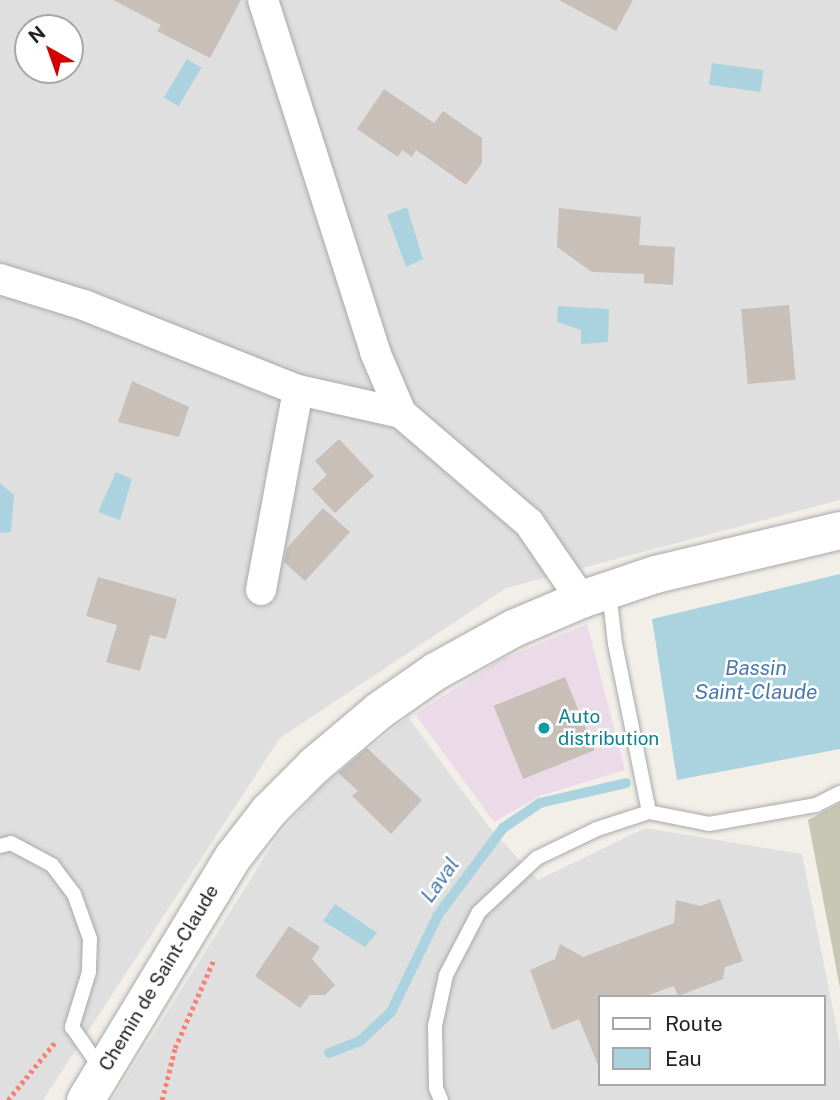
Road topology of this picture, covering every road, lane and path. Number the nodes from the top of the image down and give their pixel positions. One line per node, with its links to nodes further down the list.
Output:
1 (264, 0): 4 (street)
2 (0, 279): 3 (street)
3 (298, 390): 4 (street); 6 (street)
4 (401, 413): 7 (street)
5 (840, 530): 7 (street, Chemin de Saint-Claude)
6 (261, 590)
7 (595, 595): 9 (lane); 13 (street, Chemin de Saint-Claude)
8 (840, 793): 9 (lane)
9 (649, 812): 16 (lane)
10 (4, 842): 12 (lane)
11 (219, 947): 15 (path, Chemin de Saint-Claude)
12 (72, 1027): 13 (lane); 14 (path)
13 (94, 1085)
14 (8, 1100)
15 (162, 1100)
16 (441, 1100)

